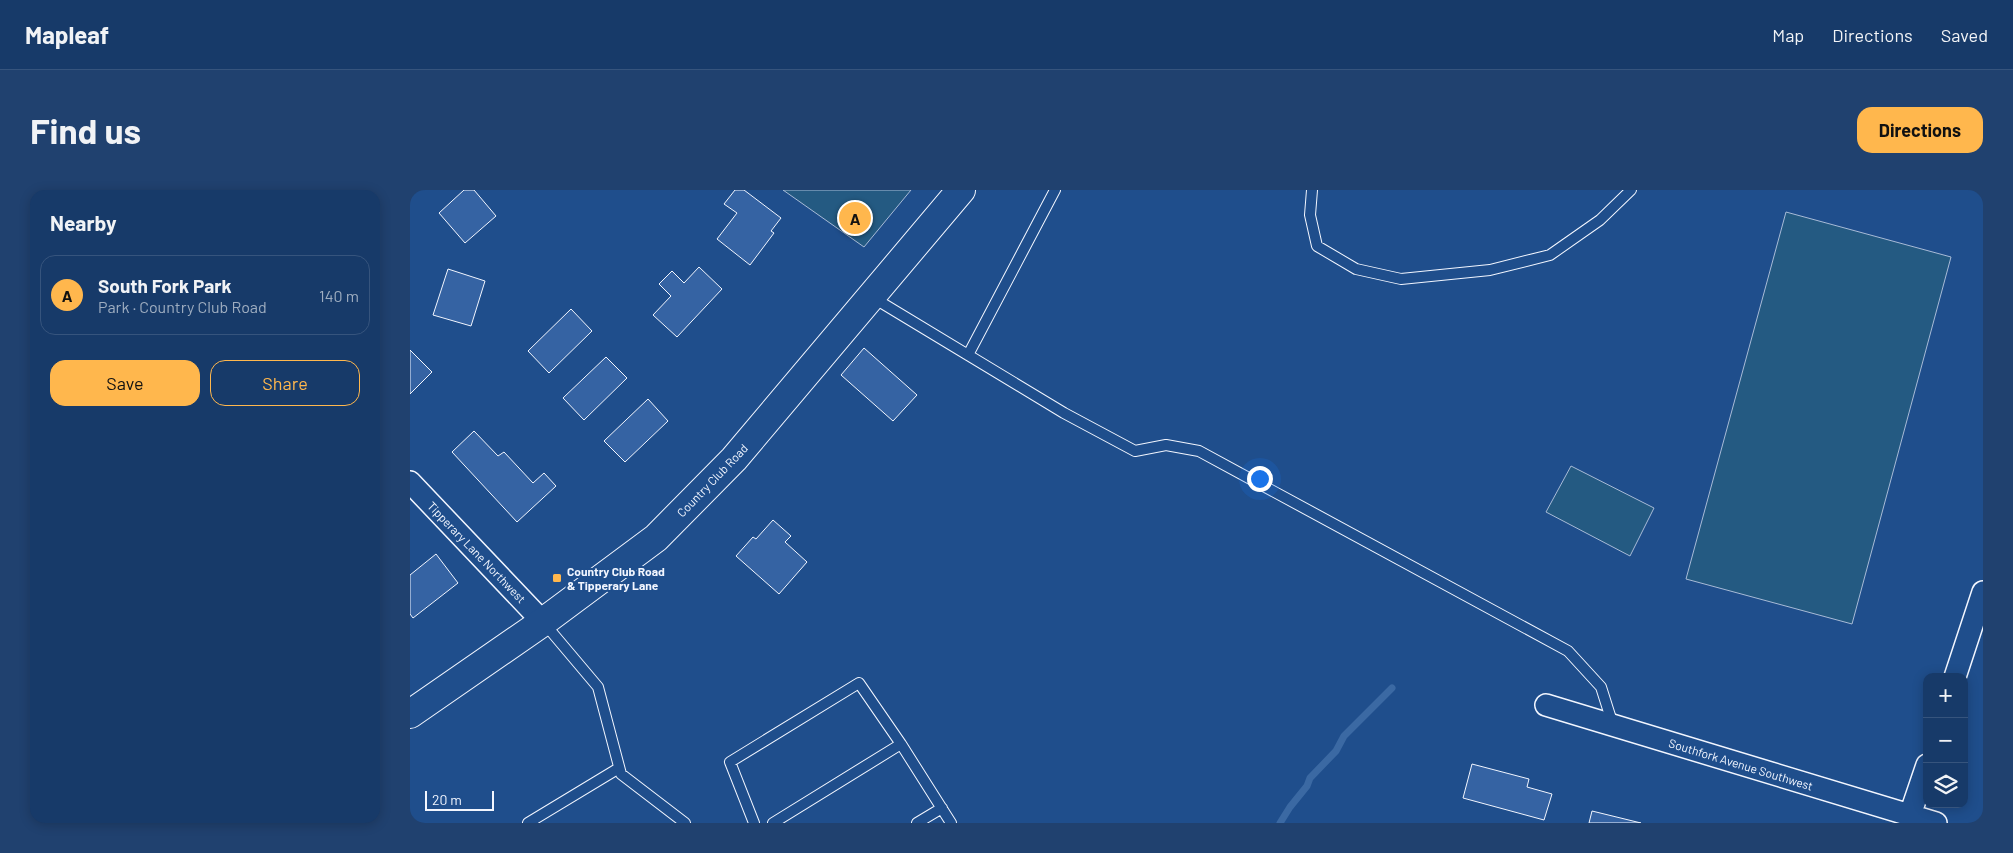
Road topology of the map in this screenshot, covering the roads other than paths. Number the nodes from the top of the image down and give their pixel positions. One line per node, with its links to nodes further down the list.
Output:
1 (961, 190): 5 (main road, Country Club Road)
2 (1055, 190): 6 (lane)
3 (1312, 190): 4 (lane)
4 (1631, 190)
5 (871, 296): 6 (lane); 9 (main road, Country Club Road)
6 (968, 355): 13 (lane)
7 (410, 482): 9 (street, Tipperary Lane Northwest)
8 (1983, 592): 10 (street)
9 (543, 622): 12 (main road, Country Club Road); 15 (lane)
10 (1956, 673)
11 (1546, 705): 13 (street, Southfork Avenue Southwest)
12 (410, 714)
13 (1614, 726): 18 (street, Southfork Avenue Southwest)
14 (901, 744): 17 (lane); 21 (lane); 22 (lane)
15 (619, 768): 19 (lane); 20 (lane)
16 (1923, 777): 18 (street)
17 (942, 808): 23 (lane); 24 (lane)
18 (1910, 815): 25 (street, Southfork Avenue Southwest)
19 (528, 823)
20 (684, 823)
21 (754, 823)
22 (773, 823)
23 (917, 823)
24 (951, 823)
25 (1936, 823)

